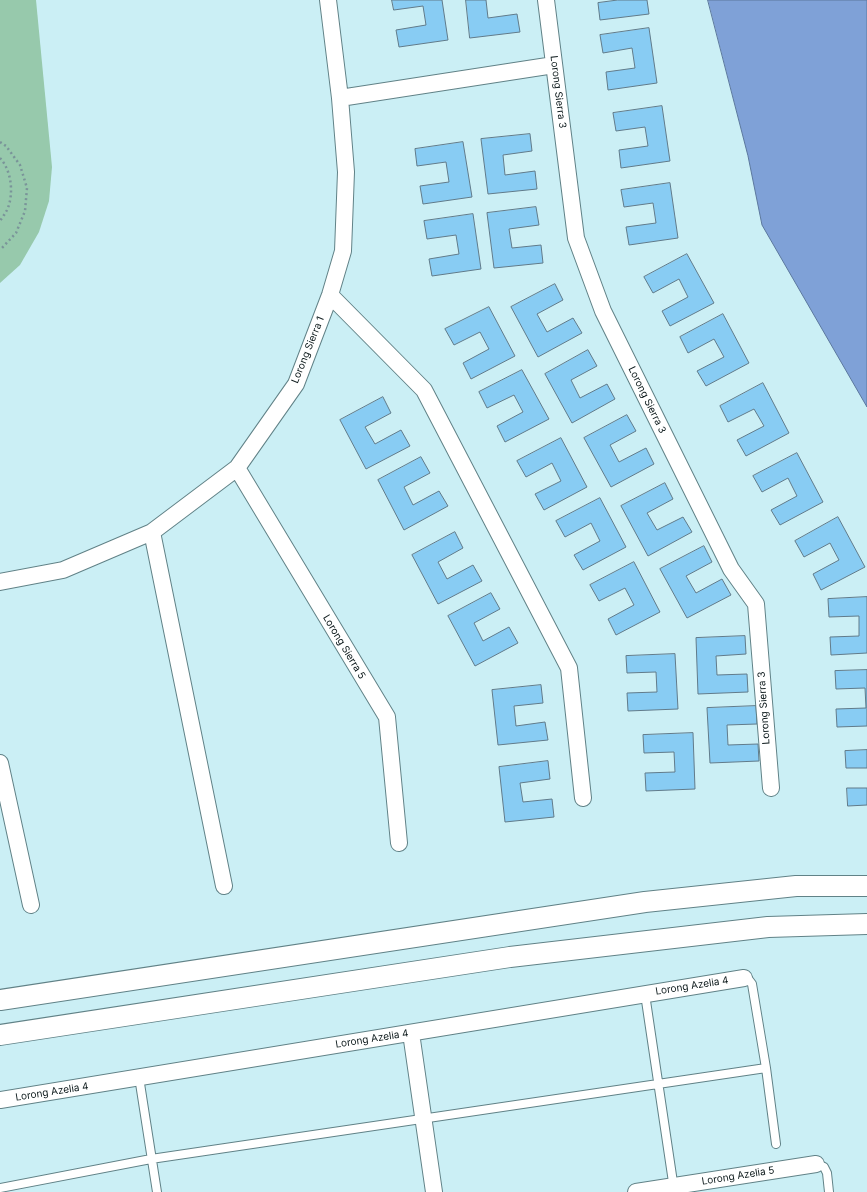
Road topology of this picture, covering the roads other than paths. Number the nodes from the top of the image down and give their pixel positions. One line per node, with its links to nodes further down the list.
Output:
1 (328, 0): 4 (street, Lorong Sierra 1)
2 (546, 0): 3 (street, Lorong Sierra 3)
3 (554, 65): 4 (street); 10 (street, Lorong Sierra 3)
4 (340, 98): 5 (street, Lorong Sierra 1)
5 (330, 295): 6 (street, Lorong Sierra 1); 11 (street)
6 (237, 468): 7 (street, Lorong Sierra 1); 12 (street, Lorong Sierra 5)
7 (152, 532): 8 (street, Lorong Sierra 1); 13 (street)
8 (0, 582)
9 (0, 763): 15 (street)
10 (770, 788)
11 (583, 798)
12 (399, 843)
13 (224, 886)
14 (867, 886): 19 (street)
15 (31, 905)
16 (867, 924): 21 (street)
17 (744, 978): 18 (street, Lorong Azelia 4); 22 (lane)
18 (645, 994): 20 (street, Lorong Azelia 4); 24 (lane)
19 (0, 1000)
20 (411, 1033): 23 (street, Lorong Azelia 4); 26 (street)
21 (0, 1035)
22 (766, 1068): 24 (lane); 27 (lane)
23 (139, 1077): 25 (street, Lorong Azelia 4); 28 (lane)
24 (658, 1084): 26 (lane); 31 (lane)
25 (0, 1100)
26 (423, 1119): 28 (lane); 33 (street)
27 (776, 1144)
28 (151, 1159): 30 (lane); 32 (lane)
29 (816, 1164): 31 (street, Lorong Azelia 5); 35 (lane)
30 (0, 1188)
31 (674, 1189): 34 (street, Lorong Azelia 5)
32 (157, 1192)
33 (434, 1192)
34 (636, 1192)
35 (829, 1192)

